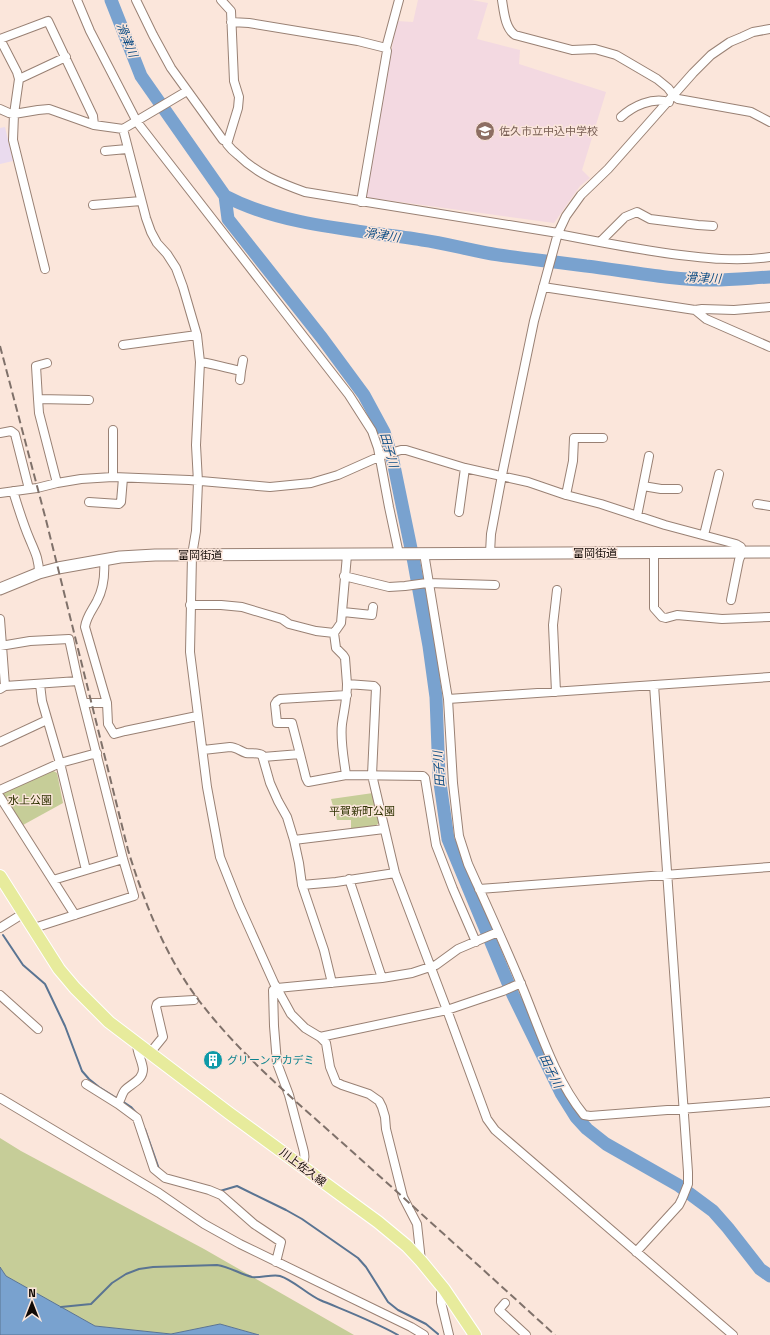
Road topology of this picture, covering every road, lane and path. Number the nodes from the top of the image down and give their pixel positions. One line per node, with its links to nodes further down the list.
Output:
1 (77, 0): 17 (street)
2 (146, 0): 6 (street)
3 (221, 0): 7 (street)
4 (399, 0): 9 (street)
5 (502, 0): 13 (street)
6 (137, 1): 12 (street)
7 (231, 22): 9 (street); 21 (street)
8 (770, 28): 13 (street)
9 (386, 48): 25 (street)
10 (66, 57): 11 (street); 11 (street); 19 (street)
11 (19, 79): 15 (street)
12 (186, 92): 17 (street); 21 (street)
13 (671, 99): 16 (street); 18 (street); 28 (street)
14 (0, 109): 15 (street)
15 (14, 114): 19 (street); 31 (street)
16 (621, 117)
17 (138, 121): 20 (street); 48 (street)
18 (770, 122)
19 (94, 125): 20 (street)
20 (123, 129): 22 (street)
21 (228, 141): 25 (street)
22 (127, 149): 23 (street); 24 (street)
23 (105, 151)
24 (141, 202): 26 (street); 35 (street)
25 (361, 202): 28 (street)
26 (93, 205)
27 (713, 226): 29 (street)
28 (558, 234): 29 (street); 32 (street)
29 (600, 242): 30 (street)
30 (770, 257)
31 (45, 269)
32 (543, 286): 34 (street); 52 (street)
33 (770, 307): 34 (street)
34 (695, 310): 37 (street)
35 (197, 335): 36 (street); 39 (street)
36 (123, 345)
37 (770, 347)
38 (243, 360): 41 (street)
39 (200, 362): 41 (street); 55 (street)
40 (48, 363): 43 (street)
41 (241, 371): 42 (street)
42 (240, 380)
43 (38, 399): 44 (street); 56 (street)
44 (89, 400)
45 (113, 430): 53 (street)
46 (0, 433): 58 (street)
47 (603, 438): 62 (street)
48 (381, 455): 50 (street); 55 (street); 72 (street)
49 (649, 456): 57 (street)
50 (465, 468): 52 (street); 66 (street)
51 (719, 474): 68 (street)
52 (502, 476): 62 (street); 74 (street)
53 (113, 477): 54 (street); 56 (street)
54 (123, 478): 55 (street); 63 (street)
55 (198, 482): 75 (street)
56 (57, 483): 58 (street)
57 (643, 486): 59 (street); 67 (street)
58 (29, 489): 60 (street)
59 (678, 489)
60 (13, 491): 61 (street); 78 (street)
61 (0, 493)
62 (566, 495): 67 (street)
63 (89, 502)
64 (757, 504): 65 (street)
65 (770, 506)
66 (459, 512)
67 (637, 516): 68 (street)
68 (704, 535): 69 (street)
69 (742, 552): 70 (main road, 富岡街道); 71 (main road, 富岡街道); 84 (street)
70 (770, 552)
71 (654, 553): 74 (main road, 富岡街道); 88 (street)
72 (402, 554): 73 (main road, 富岡街道); 76 (main road, 富岡街道)
73 (422, 554): 74 (main road, 富岡街道); 80 (street)
74 (490, 554)
75 (192, 555): 76 (main road, 富岡街道); 77 (main road, 富岡街道); 85 (street)
76 (347, 555): 79 (street)
77 (104, 560): 78 (main road, 富岡街道); 102 (street)
78 (40, 573): 82 (main road, 富岡街道)
79 (344, 576): 80 (street); 87 (street)
80 (428, 582): 81 (street); 100 (street)
81 (495, 585)
82 (0, 589)
83 (557, 590): 98 (street)
84 (731, 600)
85 (190, 605): 90 (street); 103 (street)
86 (373, 607): 87 (street)
87 (343, 612): 90 (street)
88 (770, 617)
89 (0, 619): 91 (street)
90 (334, 633): 95 (street)
91 (1, 645): 93 (street); 97 (street)
92 (770, 677): 96 (street)
93 (78, 681): 94 (street); 101 (street)
94 (40, 684): 97 (street); 104 (street)
95 (347, 684): 99 (street); 112 (street)
96 (654, 686): 98 (street); 121 (street)
97 (2, 687)
98 (556, 692): 100 (street)
99 (347, 695): 108 (street); 111 (street)
100 (448, 699): 126 (street)
101 (84, 703): 102 (street); 107 (street)
102 (107, 703): 103 (street)
103 (197, 716): 106 (street)
104 (47, 720): 105 (street); 110 (street)
105 (0, 742)
106 (203, 750): 109 (street); 137 (street)
107 (97, 752): 110 (street); 117 (street)
108 (300, 754): 109 (street); 111 (street)
109 (263, 757): 116 (street)
110 (60, 763): 113 (street); 119 (street)
111 (346, 775): 112 (street)
112 (372, 775): 115 (street); 132 (street)
113 (0, 790)
114 (0, 797): 124 (street)
115 (384, 829): 116 (street); 120 (street)
116 (294, 840): 125 (street)
117 (123, 860): 119 (street); 128 (street)
118 (770, 867): 121 (street)
119 (86, 870): 124 (street)
120 (395, 873): 123 (street); 133 (street)
121 (666, 875): 126 (street); 149 (street)
122 (0, 876): 127 (main road, 川上佐久線)
123 (350, 879): 125 (street); 134 (street)
124 (53, 880): 128 (street)
125 (302, 885): 135 (street)
126 (479, 889): 131 (street)
127 (24, 913): 129 (street); 130 (main road, 川上佐久線)
128 (75, 915): 130 (street)
129 (0, 928)
130 (34, 928): 143 (main road, 川上佐久線)
131 (496, 933): 132 (street); 136 (street)
132 (479, 941): 133 (street)
133 (431, 967): 134 (street); 140 (street)
134 (382, 978): 135 (street)
135 (332, 983): 137 (street)
136 (519, 984): 140 (street); 149 (street)
137 (277, 988): 142 (street); 150 (street)
138 (0, 995): 141 (street)
139 (194, 1000): 144 (street)
140 (448, 1010): 142 (street); 151 (street)
141 (38, 1029)
142 (320, 1037): 152 (street)
143 (137, 1044): 144 (main road, 川上佐久線); 147 (street)
144 (150, 1053): 150 (main road, 川上佐久線)
145 (86, 1084): 147 (street)
146 (0, 1098): 153 (street)
147 (119, 1101): 153 (street)
148 (770, 1102): 149 (street)
149 (684, 1109): 151 (street)
150 (302, 1166): 152 (main road, 川上佐久線)
151 (636, 1252): 160 (street)
152 (422, 1261): 154 (main road, 川上佐久線)
153 (276, 1262): 156 (street)
154 (444, 1289): 157 (street); 158 (main road, 川上佐久線)
155 (505, 1304): 159 (street)
156 (424, 1335)
157 (449, 1335)
158 (475, 1335)
159 (526, 1335)
160 (732, 1335)

